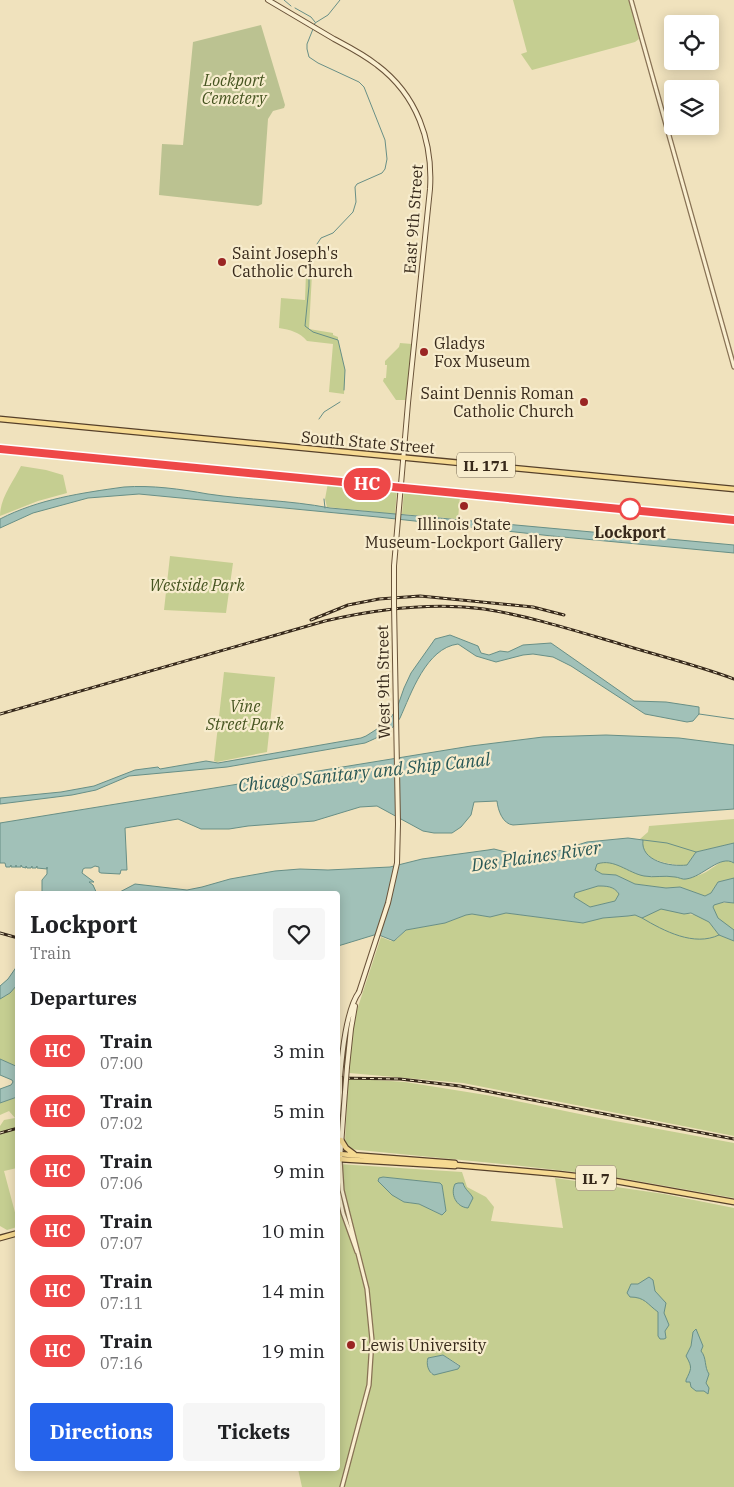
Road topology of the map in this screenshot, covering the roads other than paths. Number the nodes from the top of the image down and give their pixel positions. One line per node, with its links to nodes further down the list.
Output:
1 (268, 0): 5 (main road, East 9th Street)
2 (631, 0): 3 (street)
3 (734, 367)
4 (0, 419): 5 (main road, South State Street / IL 171)
5 (404, 458): 6 (main road, South State Street / IL 171); 7 (main road, West 9th Street, bridge)
6 (734, 489)
7 (359, 992): 8 (main road, West 9th Street, bridge); 9 (main road, West 9th Street, bridge)
8 (340, 1092)
9 (341, 1140): 10 (main road, West 9th Street); 11 (main road)
10 (340, 1148)
11 (355, 1154): 12 (main road, IL 7); 14 (main road, IL 7)
12 (340, 1156)
13 (340, 1156): 14 (main road, IL 7)
14 (456, 1165): 17 (main road, IL 7)
15 (340, 1167): 20 (street)
16 (340, 1198): 20 (street)
17 (734, 1202)
18 (15, 1233): 19 (main road)
19 (0, 1238)
20 (357, 1252): 21 (street)
21 (342, 1487)

